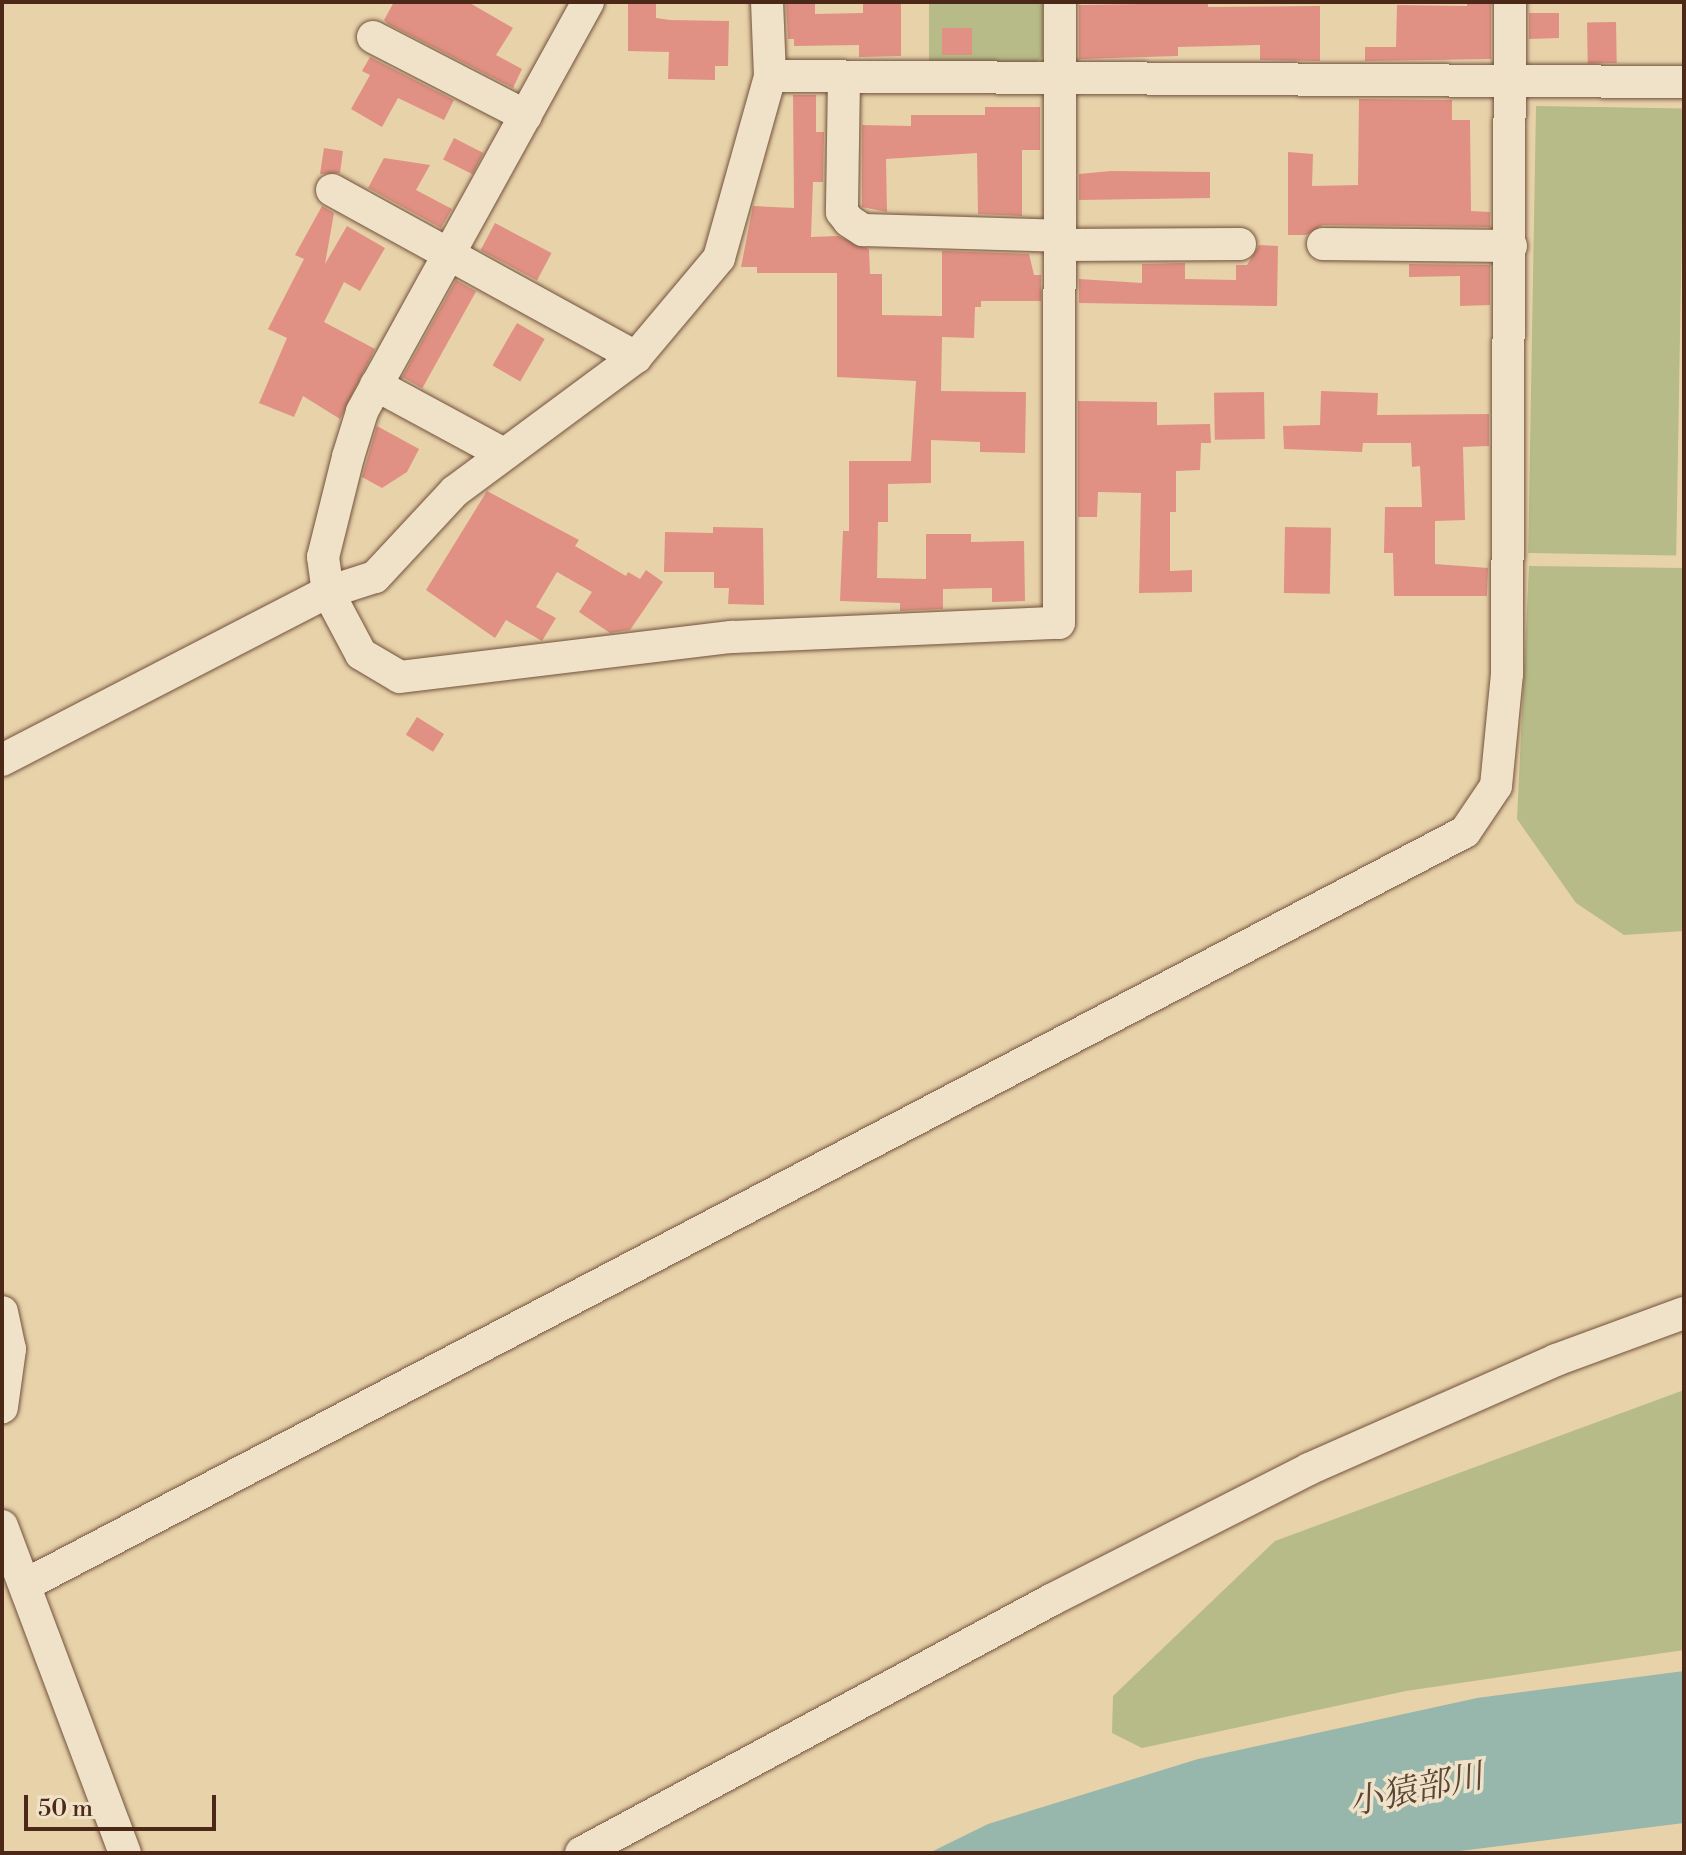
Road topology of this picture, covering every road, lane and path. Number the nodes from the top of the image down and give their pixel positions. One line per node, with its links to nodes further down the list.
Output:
1 (588, 2): 11 (street)
2 (767, 2): 6 (street)
3 (1060, 2): 8 (street)
4 (1510, 2): 9 (street)
5 (373, 37): 11 (street)
6 (770, 76): 7 (street); 18 (street)
7 (844, 78): 8 (street); 13 (street)
8 (1060, 81): 9 (street); 13 (street)
9 (1513, 81): 10 (street); 16 (street)
10 (1684, 82)
11 (526, 116): 17 (street)
12 (332, 190): 17 (street)
13 (1060, 240): 14 (street); 21 (street)
14 (1240, 244)
15 (1323, 244): 16 (street)
16 (1511, 246): 27 (street)
17 (449, 250): 18 (street); 19 (street)
18 (636, 357): 20 (street)
19 (376, 385): 20 (street); 21 (street)
20 (502, 453): 21 (street)
21 (328, 592): 22 (street)
22 (2, 760)
23 (2, 1312): 25 (street)
24 (1684, 1313): 29 (street)
25 (2, 1407)
26 (2, 1526): 27 (street)
27 (25, 1585): 28 (street)
28 (125, 1853)
29 (581, 1853)

